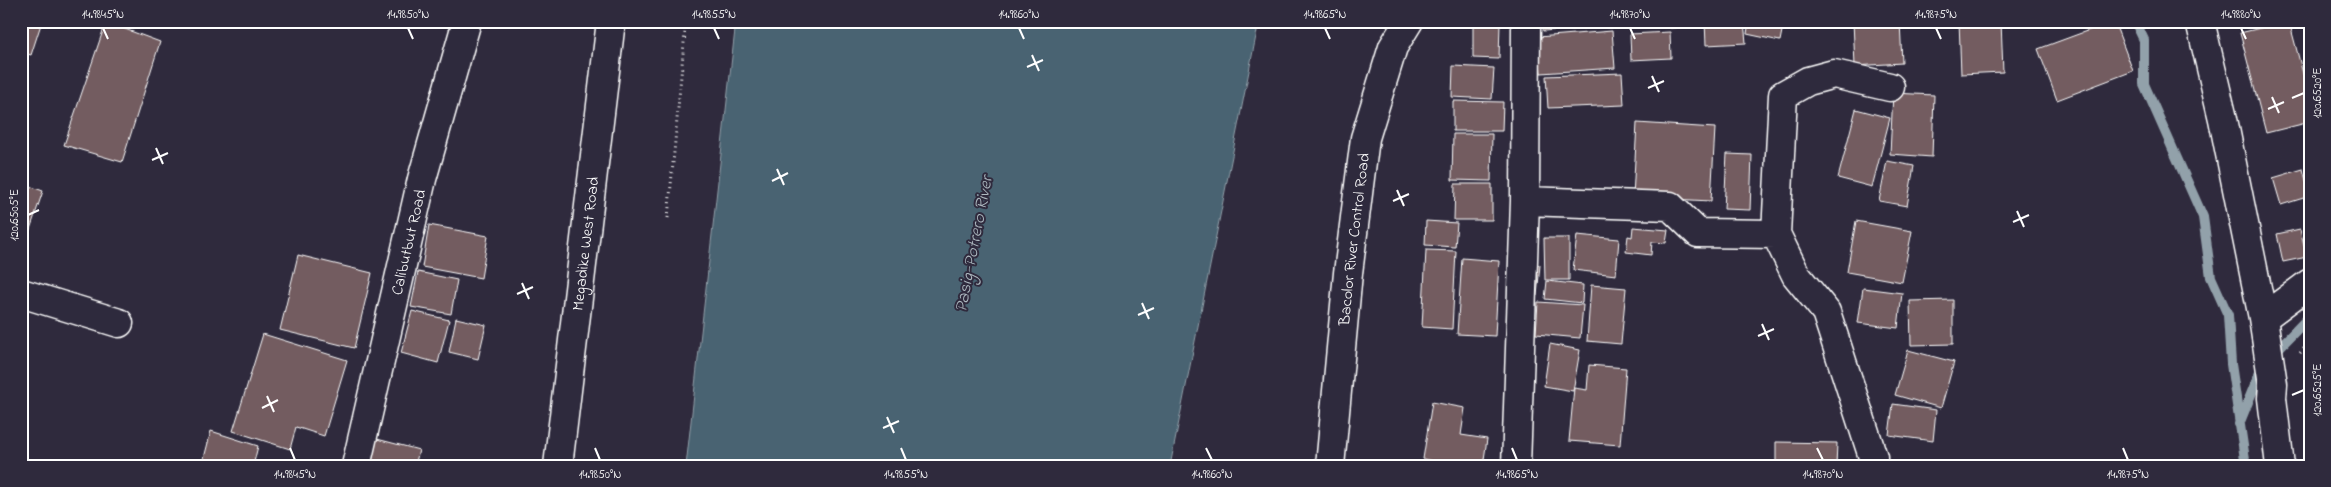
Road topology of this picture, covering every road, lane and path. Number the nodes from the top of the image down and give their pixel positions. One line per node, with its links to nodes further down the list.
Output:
1 (467, 21): 15 (street, Calibutbut Road)
2 (611, 21): 16 (street, Megadike West Road)
3 (686, 21): 9 (path)
4 (1408, 21): 17 (street, Bacolor River Control Road)
5 (1526, 21): 8 (street)
6 (2200, 21): 14 (street)
7 (1890, 87): 10 (street)
8 (1525, 200): 10 (street); 18 (street)
9 (668, 218)
10 (1776, 234): 19 (street)
11 (2310, 284): 14 (street)
12 (21, 293): 13 (street)
13 (119, 323)
14 (2264, 329): 20 (street)
15 (356, 466)
16 (558, 466)
17 (1330, 466)
18 (1516, 466)
19 (1873, 466)
20 (2280, 466)

